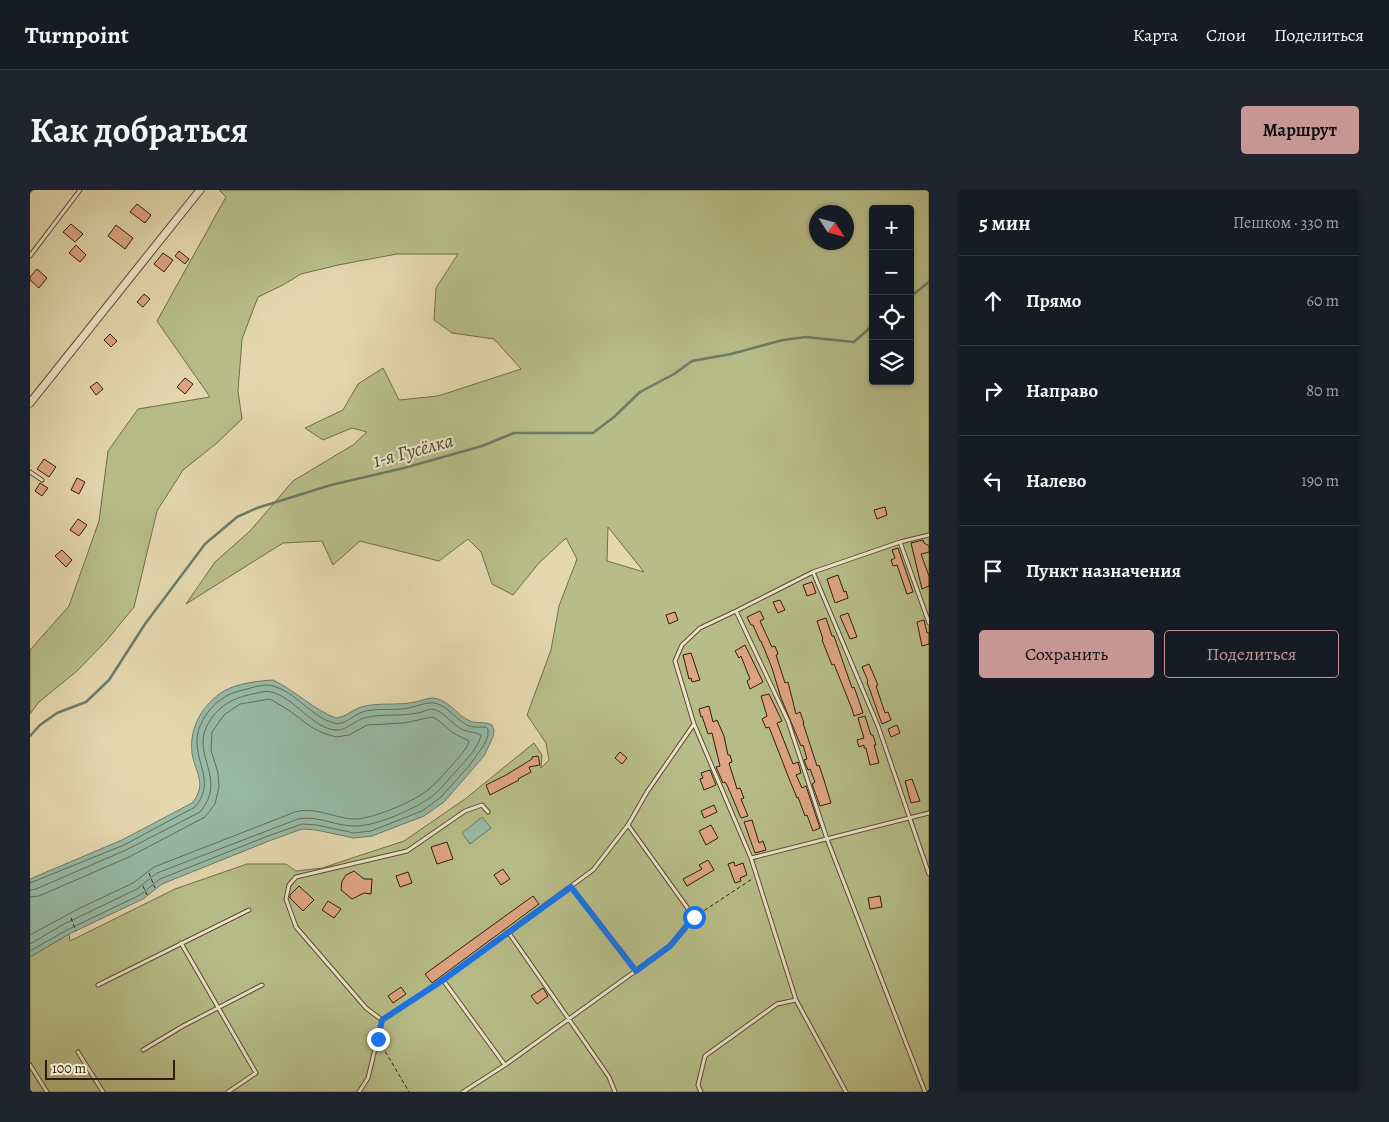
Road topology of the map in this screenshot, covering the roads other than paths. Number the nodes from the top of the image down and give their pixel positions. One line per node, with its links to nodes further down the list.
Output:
1 (80, 190): 3 (lane)
2 (200, 190): 4 (street)
3 (30, 256)
4 (30, 403)
5 (30, 472): 6 (lane)
6 (42, 480)
7 (929, 535): 8 (lane)
8 (900, 542): 9 (lane); 11 (lane)
9 (813, 572): 10 (lane); 15 (lane)
10 (736, 610): 12 (lane); 17 (lane)
11 (929, 623)
12 (694, 724): 16 (lane); 18 (lane)
13 (488, 812): 31 (lane)
14 (929, 813): 15 (lane)
15 (909, 818): 17 (lane); 19 (lane)
16 (628, 824): 20 (lane); 24 (lane)
17 (827, 839): 18 (lane); 44 (lane)
18 (751, 858): 28 (lane)
19 (929, 874)
20 (571, 887): 22 (lane); 24 (lane)
21 (249, 910): 23 (lane)
22 (508, 933): 25 (lane); 30 (lane)
23 (181, 943): 26 (lane); 29 (lane)
24 (636, 971): 30 (lane)
25 (443, 980): 31 (lane); 35 (lane)
26 (98, 985)
27 (262, 985): 29 (lane)
28 (796, 1000): 42 (lane); 43 (lane)
29 (218, 1009): 32 (lane); 38 (lane)
30 (567, 1019): 35 (lane); 41 (lane)
31 (382, 1020): 39 (lane)
32 (143, 1050)
33 (78, 1052): 37 (lane)
34 (30, 1065): 36 (lane)
35 (506, 1065): 40 (lane)
36 (47, 1092)
37 (103, 1092)
38 (228, 1092)
39 (358, 1092)
40 (463, 1092)
41 (615, 1092)
42 (700, 1092)
43 (846, 1092)
44 (925, 1092)

